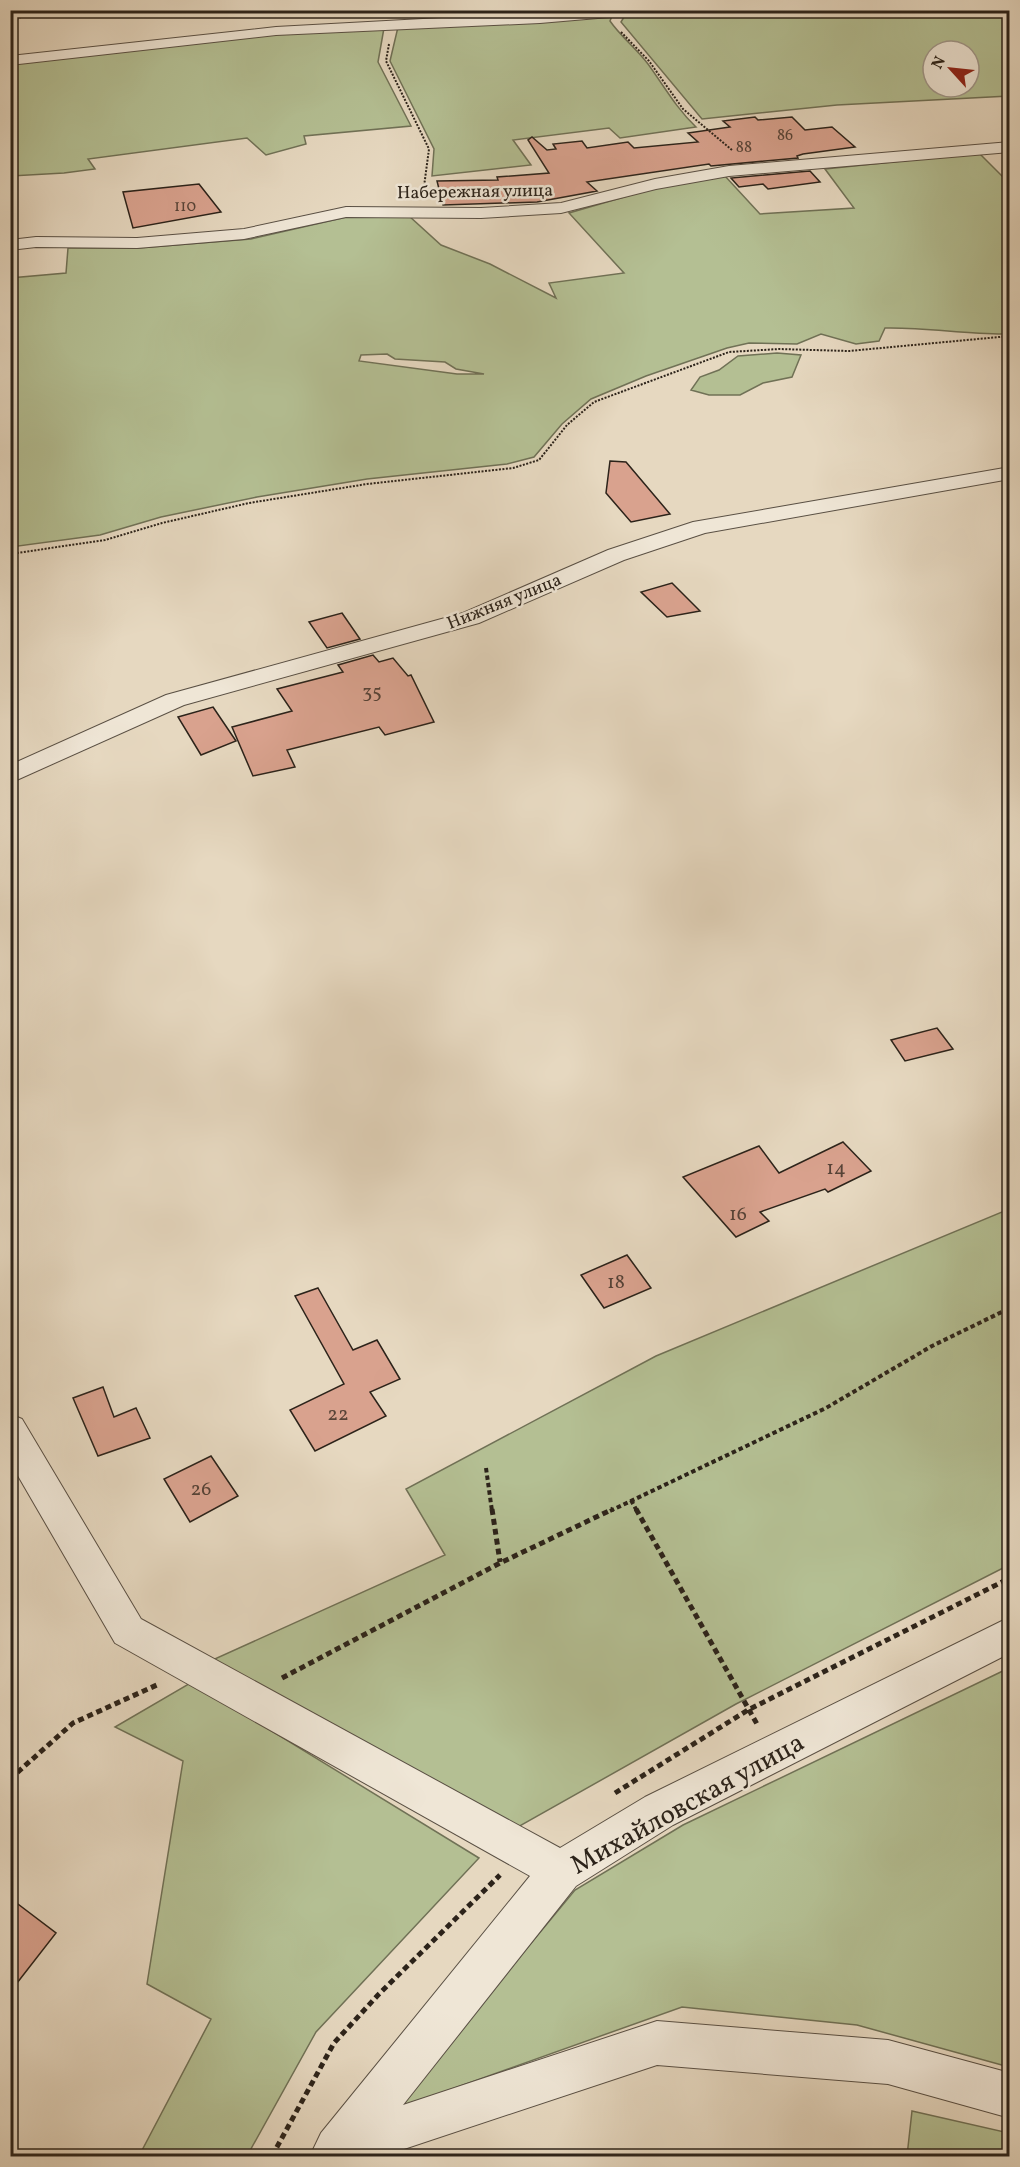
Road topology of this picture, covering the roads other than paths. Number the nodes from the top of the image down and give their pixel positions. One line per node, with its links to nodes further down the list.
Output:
1 (644, 10): 2 (street)
2 (10, 61)
3 (1010, 147): 4 (street, Набережная улица)
4 (10, 245)
5 (1010, 473): 6 (street, Нижняя улица)
6 (10, 775)
7 (10, 1429): 9 (street)
8 (1010, 1634): 9 (street, Михайловская улица)
9 (561, 1871): 11 (street, Михайловская улица)
10 (1010, 2097): 11 (street)
11 (335, 2153)

